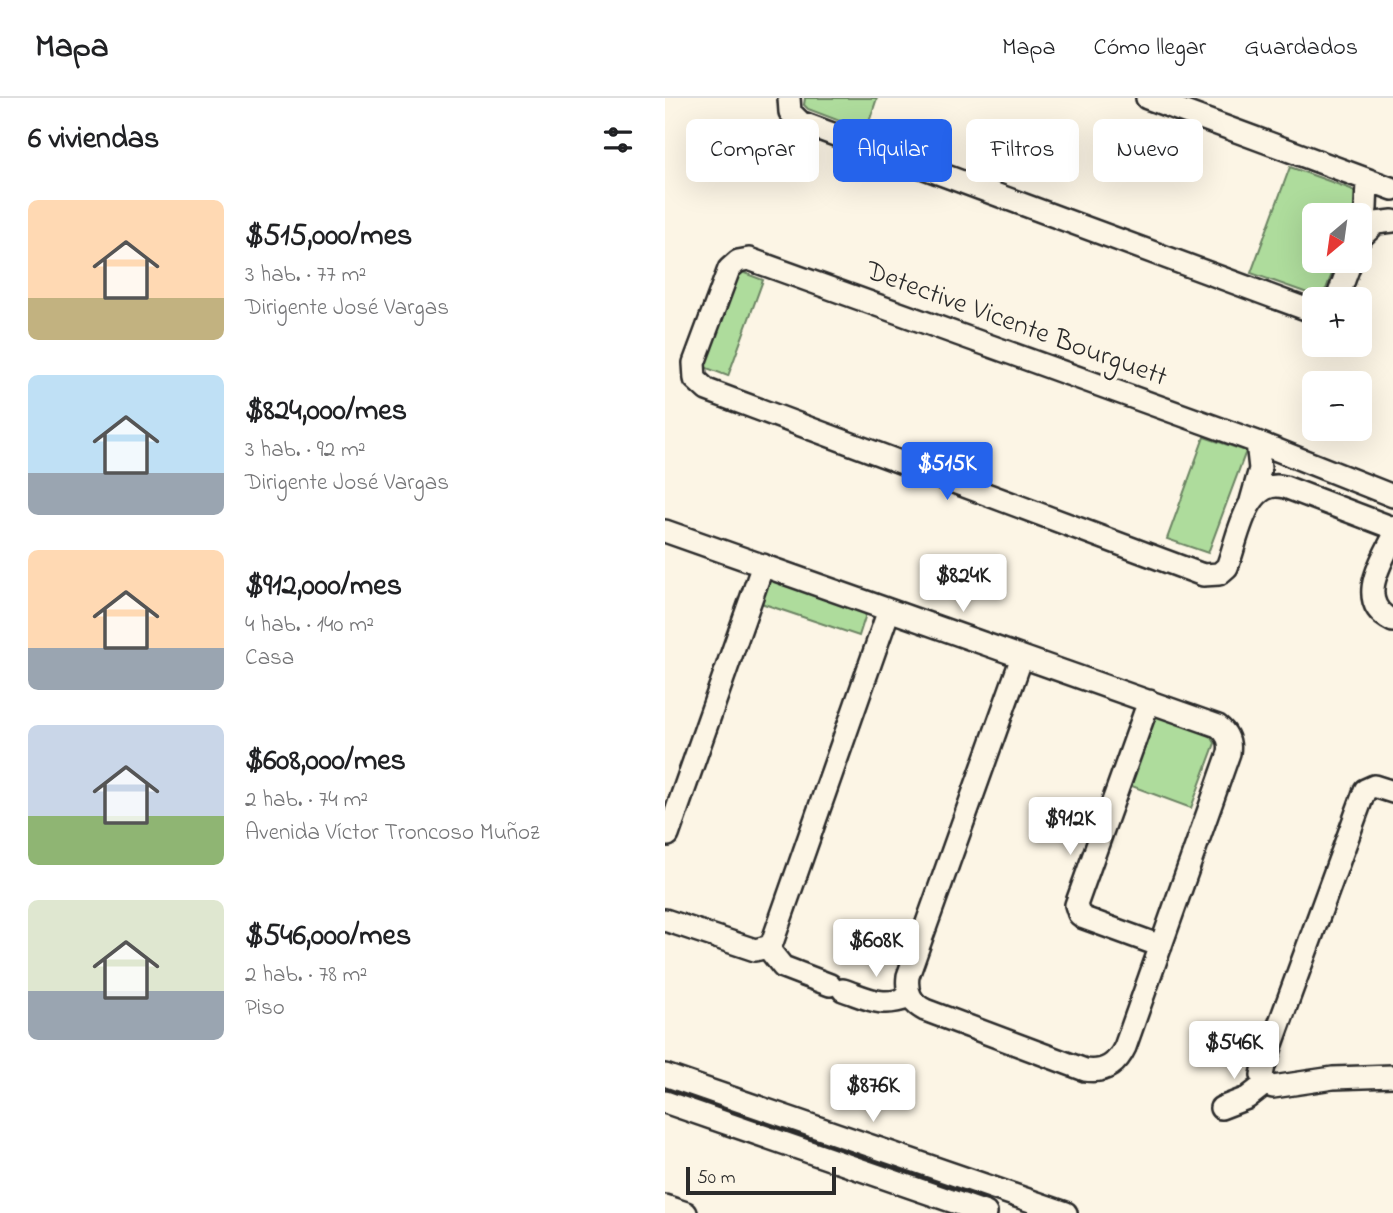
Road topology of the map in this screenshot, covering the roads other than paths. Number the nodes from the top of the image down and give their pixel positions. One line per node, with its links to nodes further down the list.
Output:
1 (1147, 98): 3 (street)
2 (789, 105): 8 (street)
3 (1367, 180): 4 (street); 5 (street)
4 (1393, 189)
5 (1366, 203)
6 (1393, 221): 7 (street)
7 (1372, 227)
8 (1302, 308)
9 (1257, 442): 10 (street, Detective Vicente Bourguett); 11 (street); 11 (street, Detective Vicente Bourguett)
10 (1393, 496)
11 (1250, 503): 12 (street)
12 (1393, 528)
13 (665, 531): 15 (street)
14 (1393, 538): 17 (street)
15 (763, 565): 16 (street); 21 (street)
16 (889, 610): 18 (street); 24 (street)
17 (1393, 621)
18 (1022, 657): 19 (street); 25 (street)
19 (1149, 701): 23 (street); 23 (street)
20 (1393, 792): 28 (street)
21 (668, 835)
22 (665, 920): 24 (street)
23 (1160, 946): 25 (street)
24 (767, 947): 25 (street)
25 (910, 997)
26 (665, 1075): 31 (street)
27 (1393, 1076): 28 (street)
28 (1265, 1084): 30 (street)
29 (665, 1102): 32 (street)
30 (1221, 1108)
31 (1033, 1207): 33 (street)
32 (986, 1213)
33 (1066, 1213)

